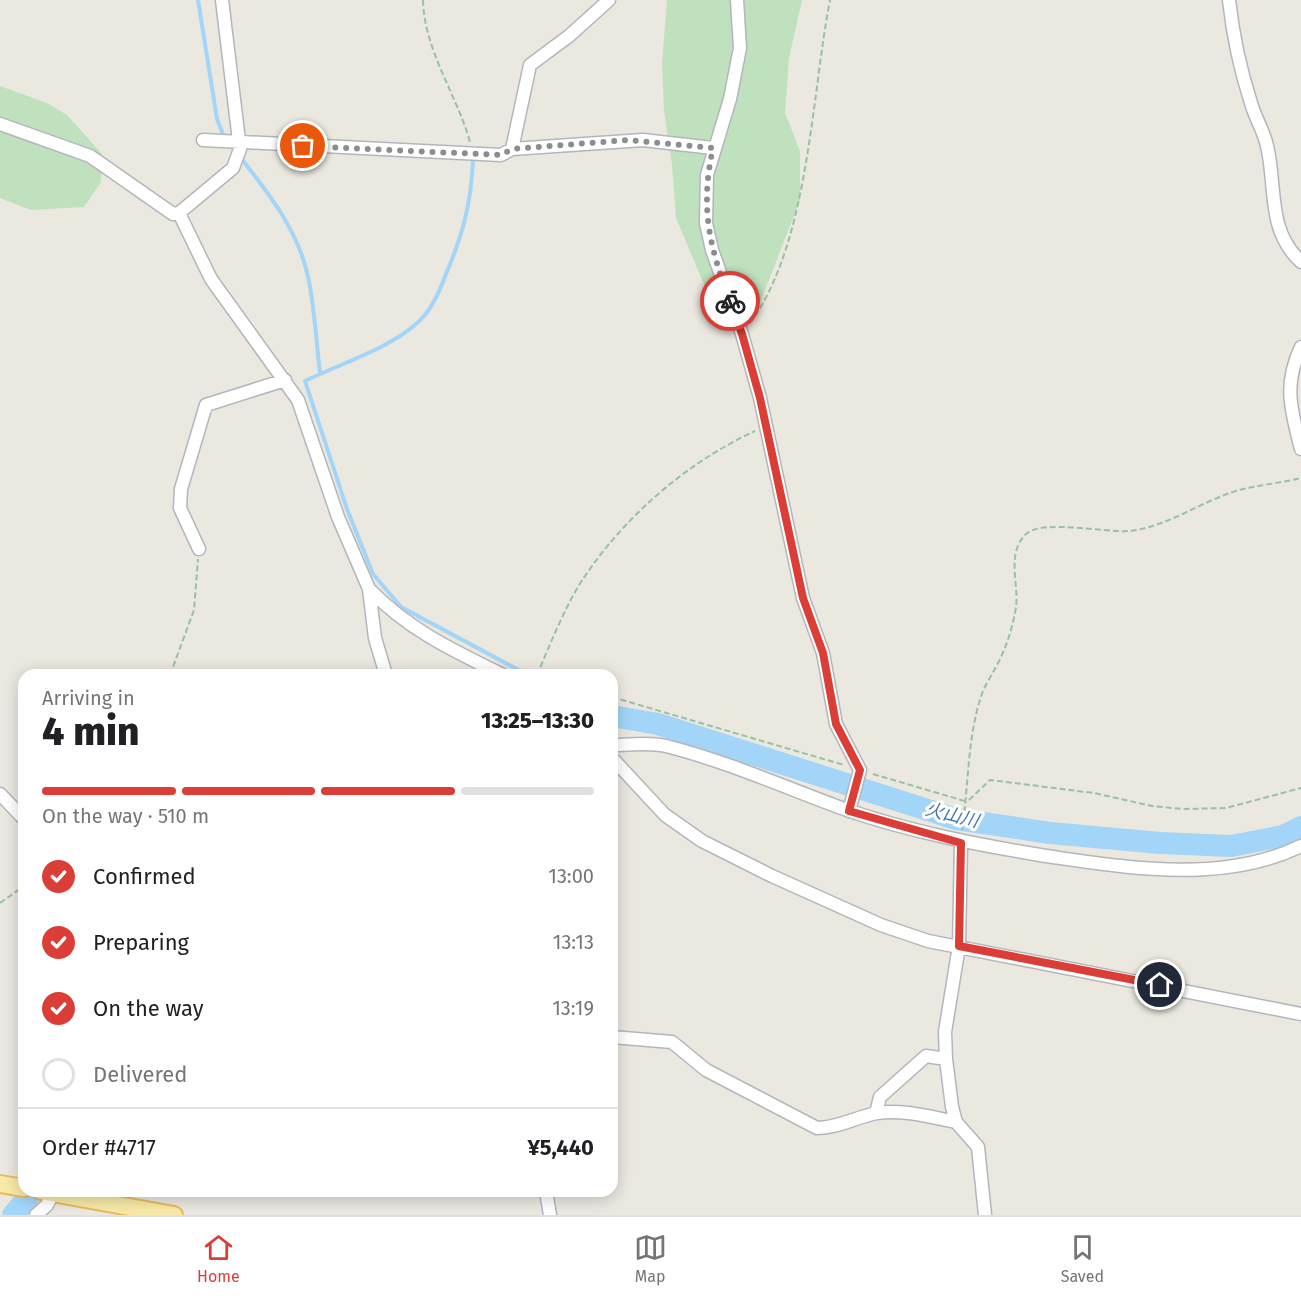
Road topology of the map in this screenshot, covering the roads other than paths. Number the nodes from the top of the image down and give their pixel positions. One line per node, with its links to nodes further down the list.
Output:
1 (222, 0): 7 (street)
2 (609, 0): 9 (street)
3 (737, 0): 8 (street)
4 (1229, 0): 11 (street)
5 (0, 124): 10 (street)
6 (203, 140): 7 (street)
7 (240, 142): 9 (street); 10 (street)
8 (713, 148): 9 (street); 22 (street)
9 (512, 149)
10 (179, 213): 13 (street)
11 (1301, 262)
12 (1301, 346): 14 (street)
13 (285, 380): 15 (street); 16 (street)
14 (1301, 449)
15 (199, 549)
16 (369, 589): 17 (street); 18 (street)
17 (384, 669)
18 (491, 669)
19 (618, 745): 22 (street)
20 (618, 764): 26 (street)
21 (0, 794): 23 (street)
22 (851, 806): 24 (street)
23 (18, 813)
24 (961, 839): 25 (street); 26 (street)
25 (1301, 846)
26 (959, 946): 27 (street); 29 (street)
27 (1301, 1014)
28 (618, 1038): 30 (street)
29 (946, 1059): 30 (street); 31 (street)
30 (876, 1113): 31 (street)
31 (956, 1122): 38 (street)
32 (47, 1197): 35 (street)
33 (75, 1197): 36 (main road)
34 (547, 1197): 37 (street)
35 (36, 1215)
36 (174, 1215)
37 (550, 1215)
38 (985, 1215)

